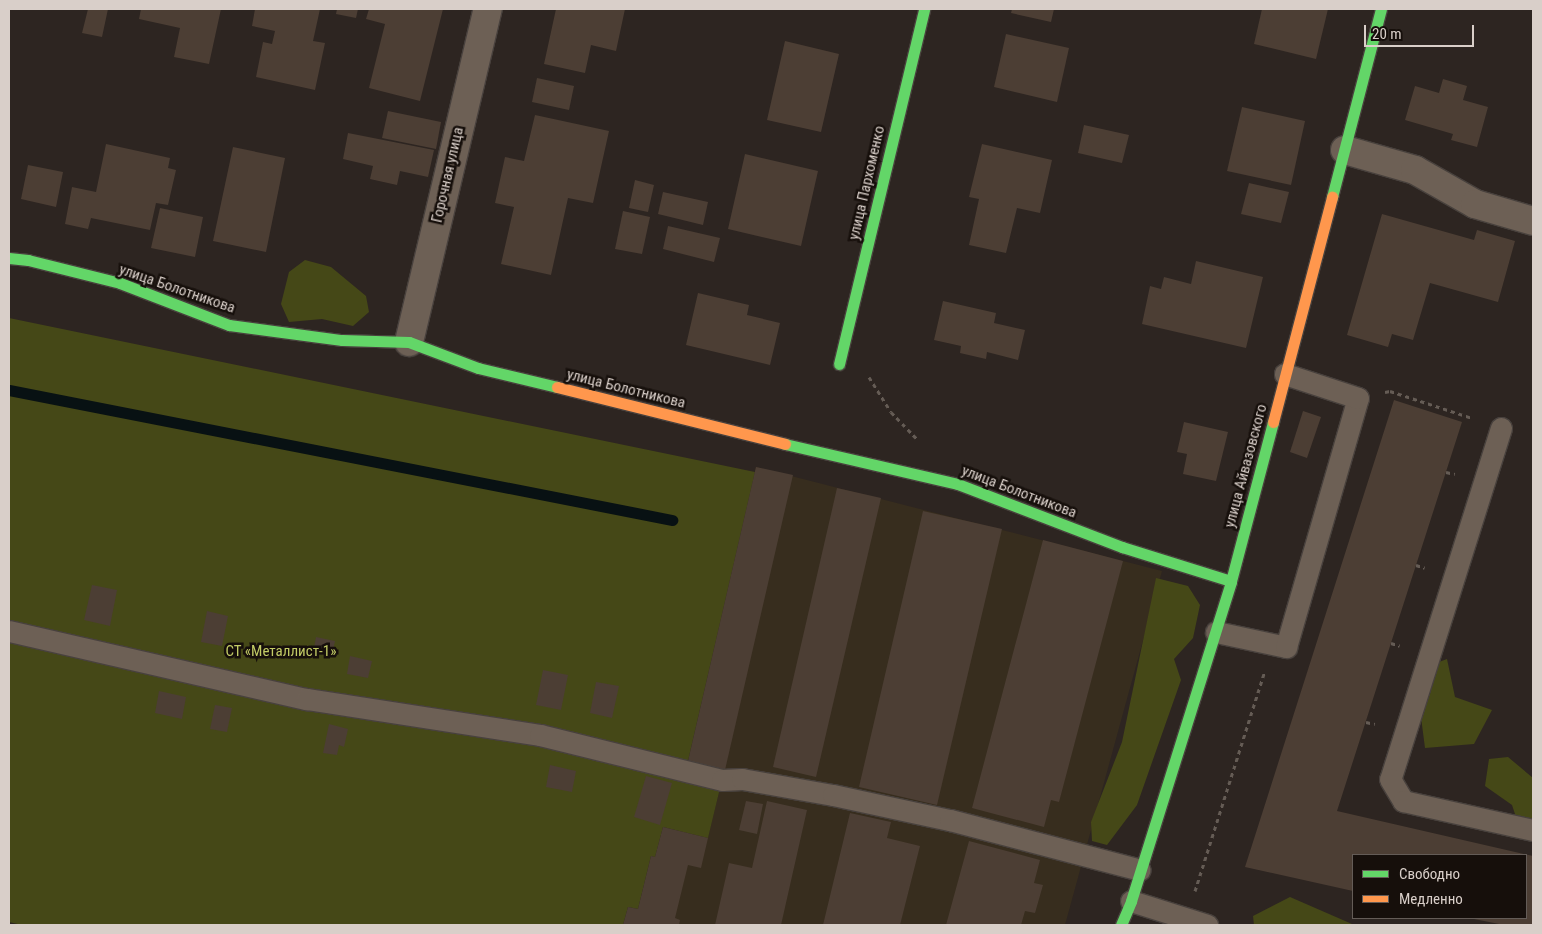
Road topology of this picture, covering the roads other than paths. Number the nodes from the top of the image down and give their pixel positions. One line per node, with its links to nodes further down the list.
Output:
1 (488, 9): 7 (street, Горочная улица)
2 (924, 9): 8 (street, улица Пархоменко)
3 (1381, 9): 4 (street, улица Айвазовского)
4 (1345, 150): 5 (street); 9 (street, улица Айвазовского)
5 (1533, 221)
6 (9, 258): 7 (street, улица Болотникова)
7 (409, 342): 11 (street, улица Болотникова)
8 (839, 364)
9 (1285, 374): 11 (street, улица Айвазовского); 13 (lane)
10 (1501, 428): 14 (lane)
11 (1231, 581): 13 (street, улица Айвазовского)
12 (9, 631): 15 (lane)
13 (1216, 632): 15 (street, улица Айвазовского)
14 (1533, 830)
15 (1140, 870): 16 (street, улица Айвазовского)
16 (1131, 901): 17 (street, улица Айвазовского); 18 (lane)
17 (1121, 925)
18 (1207, 925)

